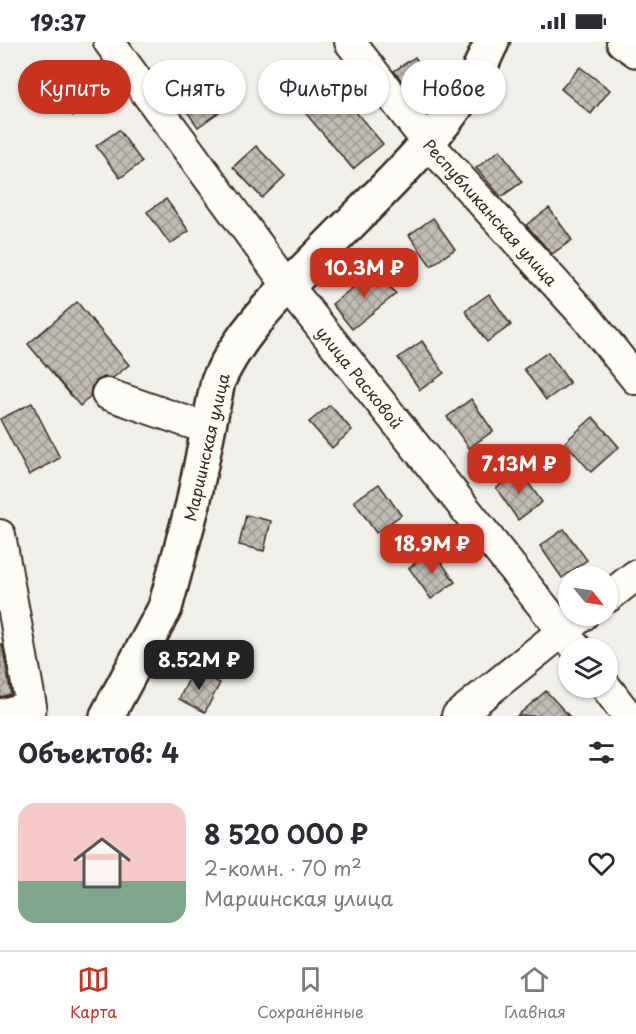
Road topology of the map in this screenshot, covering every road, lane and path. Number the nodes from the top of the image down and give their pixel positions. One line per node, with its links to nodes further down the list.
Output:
1 (109, 42): 7 (street, улица Расковой)
2 (351, 42): 6 (street, Республиканская улица)
3 (492, 42): 6 (main road, Мариинская улица)
4 (622, 42): 5 (street)
5 (636, 52)
6 (428, 143): 7 (main road, Мариинская улица); 8 (street, Республиканская улица)
7 (288, 286): 10 (main road, Мариинская улица); 14 (street, улица Расковой)
8 (636, 380)
9 (108, 393): 10 (street)
10 (208, 429): 17 (main road, Мариинская улица)
11 (0, 536): 16 (street)
12 (636, 575): 13 (street)
13 (618, 589)
14 (574, 631): 18 (street)
15 (614, 698): 19 (street)
16 (0, 715)
17 (107, 716)
18 (457, 716)
19 (628, 716)

